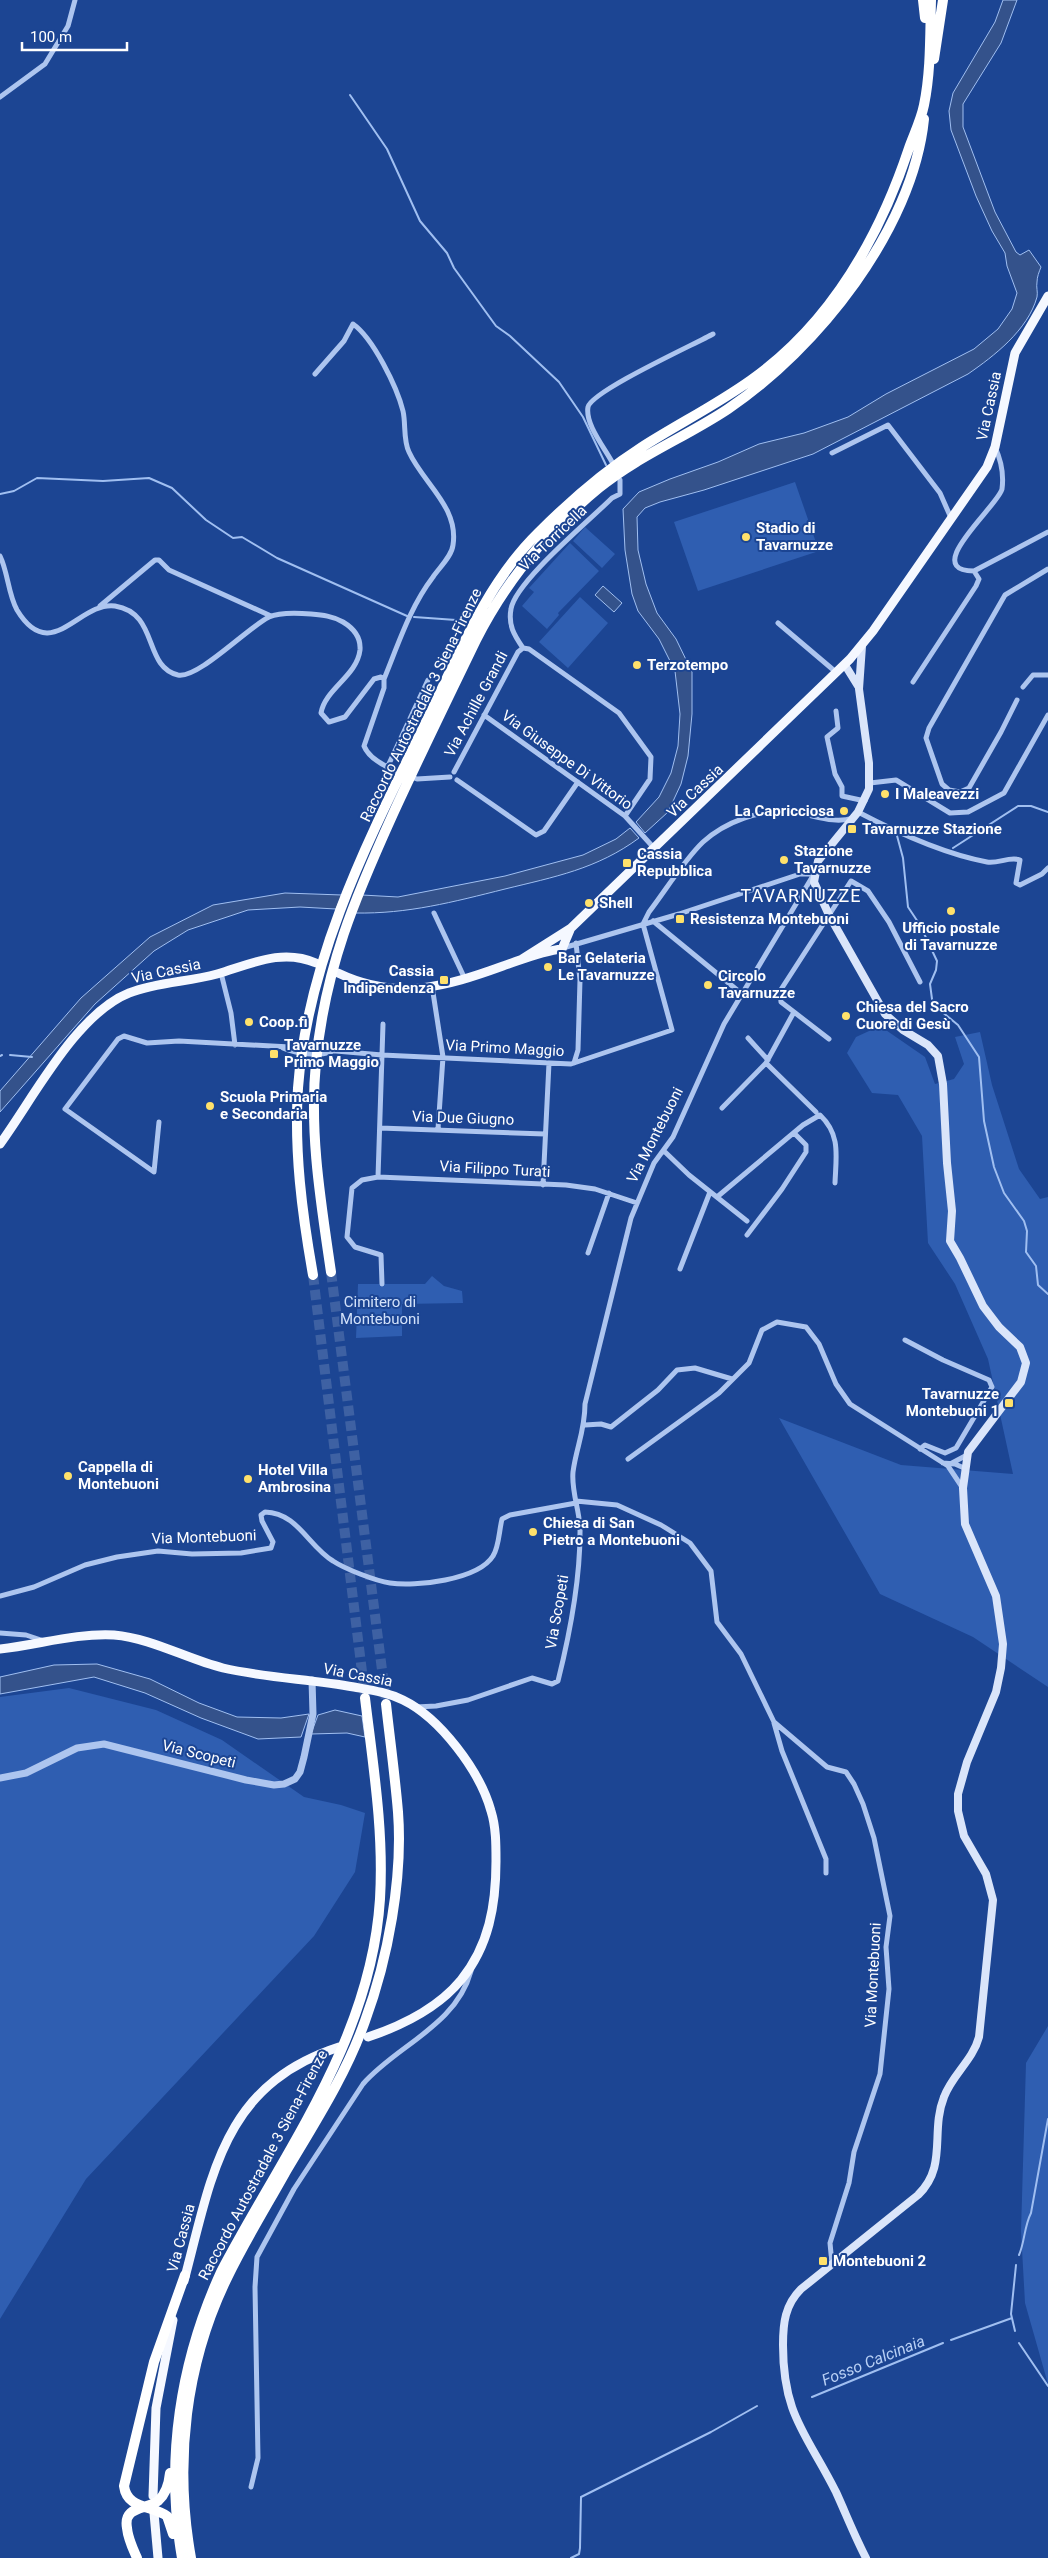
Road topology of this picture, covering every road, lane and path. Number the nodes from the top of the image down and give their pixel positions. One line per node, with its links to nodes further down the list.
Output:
1 (75, 0): 6 (street)
2 (923, 0): 5 (highway)
3 (931, 0): 5 (highway, Raccordo Autostradale 3 Siena-Firenze)
4 (943, 0): 5 (highway)
5 (927, 84): 51 (highway, Raccordo Autostradale 3 Siena-Firenze)
6 (0, 97)
7 (1048, 296): 10 (main road, Via Cassia)
8 (713, 334): 12 (street)
9 (315, 374): 28 (street)
10 (995, 447): 14 (main road, Via Cassia); 18 (street)
11 (832, 453): 14 (street)
12 (612, 462)
13 (620, 480): 23 (street, Via Torricella)
14 (951, 518): 22 (main road, Via Cassia)
15 (1048, 532): 18 (street)
16 (0, 556): 19 (street)
17 (1048, 569): 33 (street)
18 (974, 572): 30 (street)
19 (100, 606): 20 (street); 20 (street)
20 (271, 616): 28 (street)
21 (778, 624): 25 (street)
22 (862, 646): 24 (main road, Via Cassia); 27 (main road)
23 (523, 648): 35 (street, Via Achille Grandi); 45 (street, Via Achille Grandi)
24 (848, 662): 25 (main road, Via Cassia); 27 (main road); 32 (main road)
25 (837, 673): 48 (main road, Via Cassia)
26 (1048, 675): 31 (street)
27 (860, 678): 32 (main road)
28 (384, 680): 37 (street)
29 (428, 680): 37 (street)
30 (913, 682)
31 (1023, 687)
32 (859, 689): 42 (main road)
33 (1016, 700)
34 (836, 711): 43 (street)
35 (484, 715): 38 (street, Via Achille Grandi); 41 (street, Via Giuseppe Di Vittorio)
36 (1048, 715): 42 (street)
37 (387, 768): 39 (street)
38 (454, 772): 39 (street, Via Achille Grandi); 40 (street)
39 (450, 777): 40 (street)
40 (457, 780): 41 (street)
41 (578, 782): 45 (street, Via Giuseppe Di Vittorio)
42 (870, 783): 43 (main road, Via Montebuoni)
43 (865, 801): 44 (main road, Via Montebuoni)
44 (856, 815): 46 (street); 47 (main road, Via Montebuoni); 49 (street)
45 (625, 816): 48 (street, Via Giuseppe Di Vittorio)
46 (836, 820): 47 (street); 55 (street)
47 (839, 836): 50 (main road, Via Montebuoni)
48 (654, 848): 57 (main road, Via Cassia)
49 (1048, 868)
50 (814, 874): 53 (main road); 54 (street); 65 (street, Via Montebuoni)
51 (353, 891): 96 (highway, Raccordo Autostradale 3 Siena-Firenze); 97 (highway, Raccordo Autostradale 3 Siena-Firenze)
52 (434, 913): 62 (street)
53 (828, 915): 63 (street); 66 (street); 102 (main road)
54 (653, 921): 55 (street); 65 (street)
55 (643, 924): 56 (street); 75 (street, Via Primo Maggio)
56 (583, 942): 57 (street); 58 (street)
57 (560, 943): 58 (street); 62 (main road)
58 (576, 944): 75 (street)
59 (316, 963): 60 (main road, Via Cassia)
60 (221, 973): 70 (street); 83 (main road, Via Cassia)
61 (338, 973): 64 (main road)
62 (465, 980): 64 (main road)
63 (920, 982)
64 (432, 986): 72 (street)
65 (742, 994): 84 (street, Via Montebuoni)
66 (794, 1012): 69 (street); 73 (street)
67 (383, 1024): 71 (street)
68 (748, 1038): 73 (street)
69 (829, 1039)
70 (235, 1045): 71 (street, Via Primo Maggio); 78 (street, Via Primo Maggio)
71 (382, 1055): 72 (street, Via Primo Maggio); 79 (street)
72 (443, 1057): 74 (street, Via Primo Maggio); 80 (street)
73 (767, 1062): 76 (street); 77 (street)
74 (549, 1063): 75 (street, Via Primo Maggio); 82 (street)
75 (574, 1064)
76 (722, 1108)
77 (816, 1112)
78 (160, 1122)
79 (380, 1128): 80 (street, Via Due Giugno); 85 (street)
80 (438, 1129): 82 (street, Via Due Giugno)
81 (794, 1133): 86 (street); 90 (street); 93 (street)
82 (545, 1134): 87 (street)
83 (0, 1144)
84 (664, 1152): 88 (street); 91 (street, Via Montebuoni)
85 (378, 1177): 87 (street, Via Filippo Turati); 98 (street)
86 (835, 1183)
87 (543, 1185): 89 (street, Via Filippo Turati)
88 (710, 1192): 90 (street); 95 (street)
89 (609, 1194): 91 (street, Via Filippo Turati); 94 (street)
90 (717, 1197): 92 (street)
91 (637, 1203): 103 (street, Via Montebuoni)
92 (747, 1221)
93 (747, 1235)
94 (588, 1253)
95 (680, 1269)
96 (331, 1272)
97 (313, 1275)
98 (382, 1284)
99 (905, 1340): 101 (street)
100 (732, 1379): 103 (street); 104 (street); 106 (street)
101 (978, 1415): 102 (street); 104 (street)
102 (990, 1422): 105 (main road)
103 (585, 1425): 110 (street, Via Montebuoni)
104 (920, 1449): 107 (street)
105 (967, 1455): 107 (street); 108 (main road)
106 (628, 1459)
107 (948, 1464): 108 (street); 109 (street)
108 (964, 1468): 109 (main road)
109 (962, 1488): 126 (main road)
110 (576, 1502): 111 (street, Via Montebuoni); 112 (street, Via Montebuoni); 120 (street, Via Montebuoni)
111 (580, 1518): 119 (street, Via Scopeti)
112 (0, 1596)
113 (0, 1633): 114 (street)
114 (46, 1642): 115 (main road, Via Cassia); 116 (main road, Via Cassia)
115 (0, 1649)
116 (312, 1680): 119 (main road, Via Cassia); 121 (street, Via Scopeti)
117 (365, 1698): 128 (highway, Raccordo Autostradale 3 Siena-Firenze)
118 (386, 1704): 137 (highway, Raccordo Autostradale 3 Siena-Firenze)
119 (415, 1707): 123 (main road, Via Cassia)
120 (774, 1722): 122 (street); 126 (street, Via Montebuoni)
121 (0, 1778)
122 (826, 1873)
123 (473, 1964): 124 (main road, Via Cassia); 129 (street)
124 (368, 2037)
125 (339, 2047): 127 (main road, Via Cassia)
126 (832, 2264): 138 (main road)
127 (185, 2275): 130 (main road, Via Cassia); 131 (highway)
128 (184, 2383): 130 (highway); 136 (highway, Raccordo Autostradale 3 Siena-Firenze)
129 (251, 2487)
130 (156, 2498): 131 (highway)
131 (144, 2507): 132 (highway); 133 (highway)
132 (158, 2512): 134 (main road); 135 (highway)
133 (137, 2558)
134 (158, 2558)
135 (178, 2558)
136 (182, 2558)
137 (191, 2558)
138 (866, 2558)

